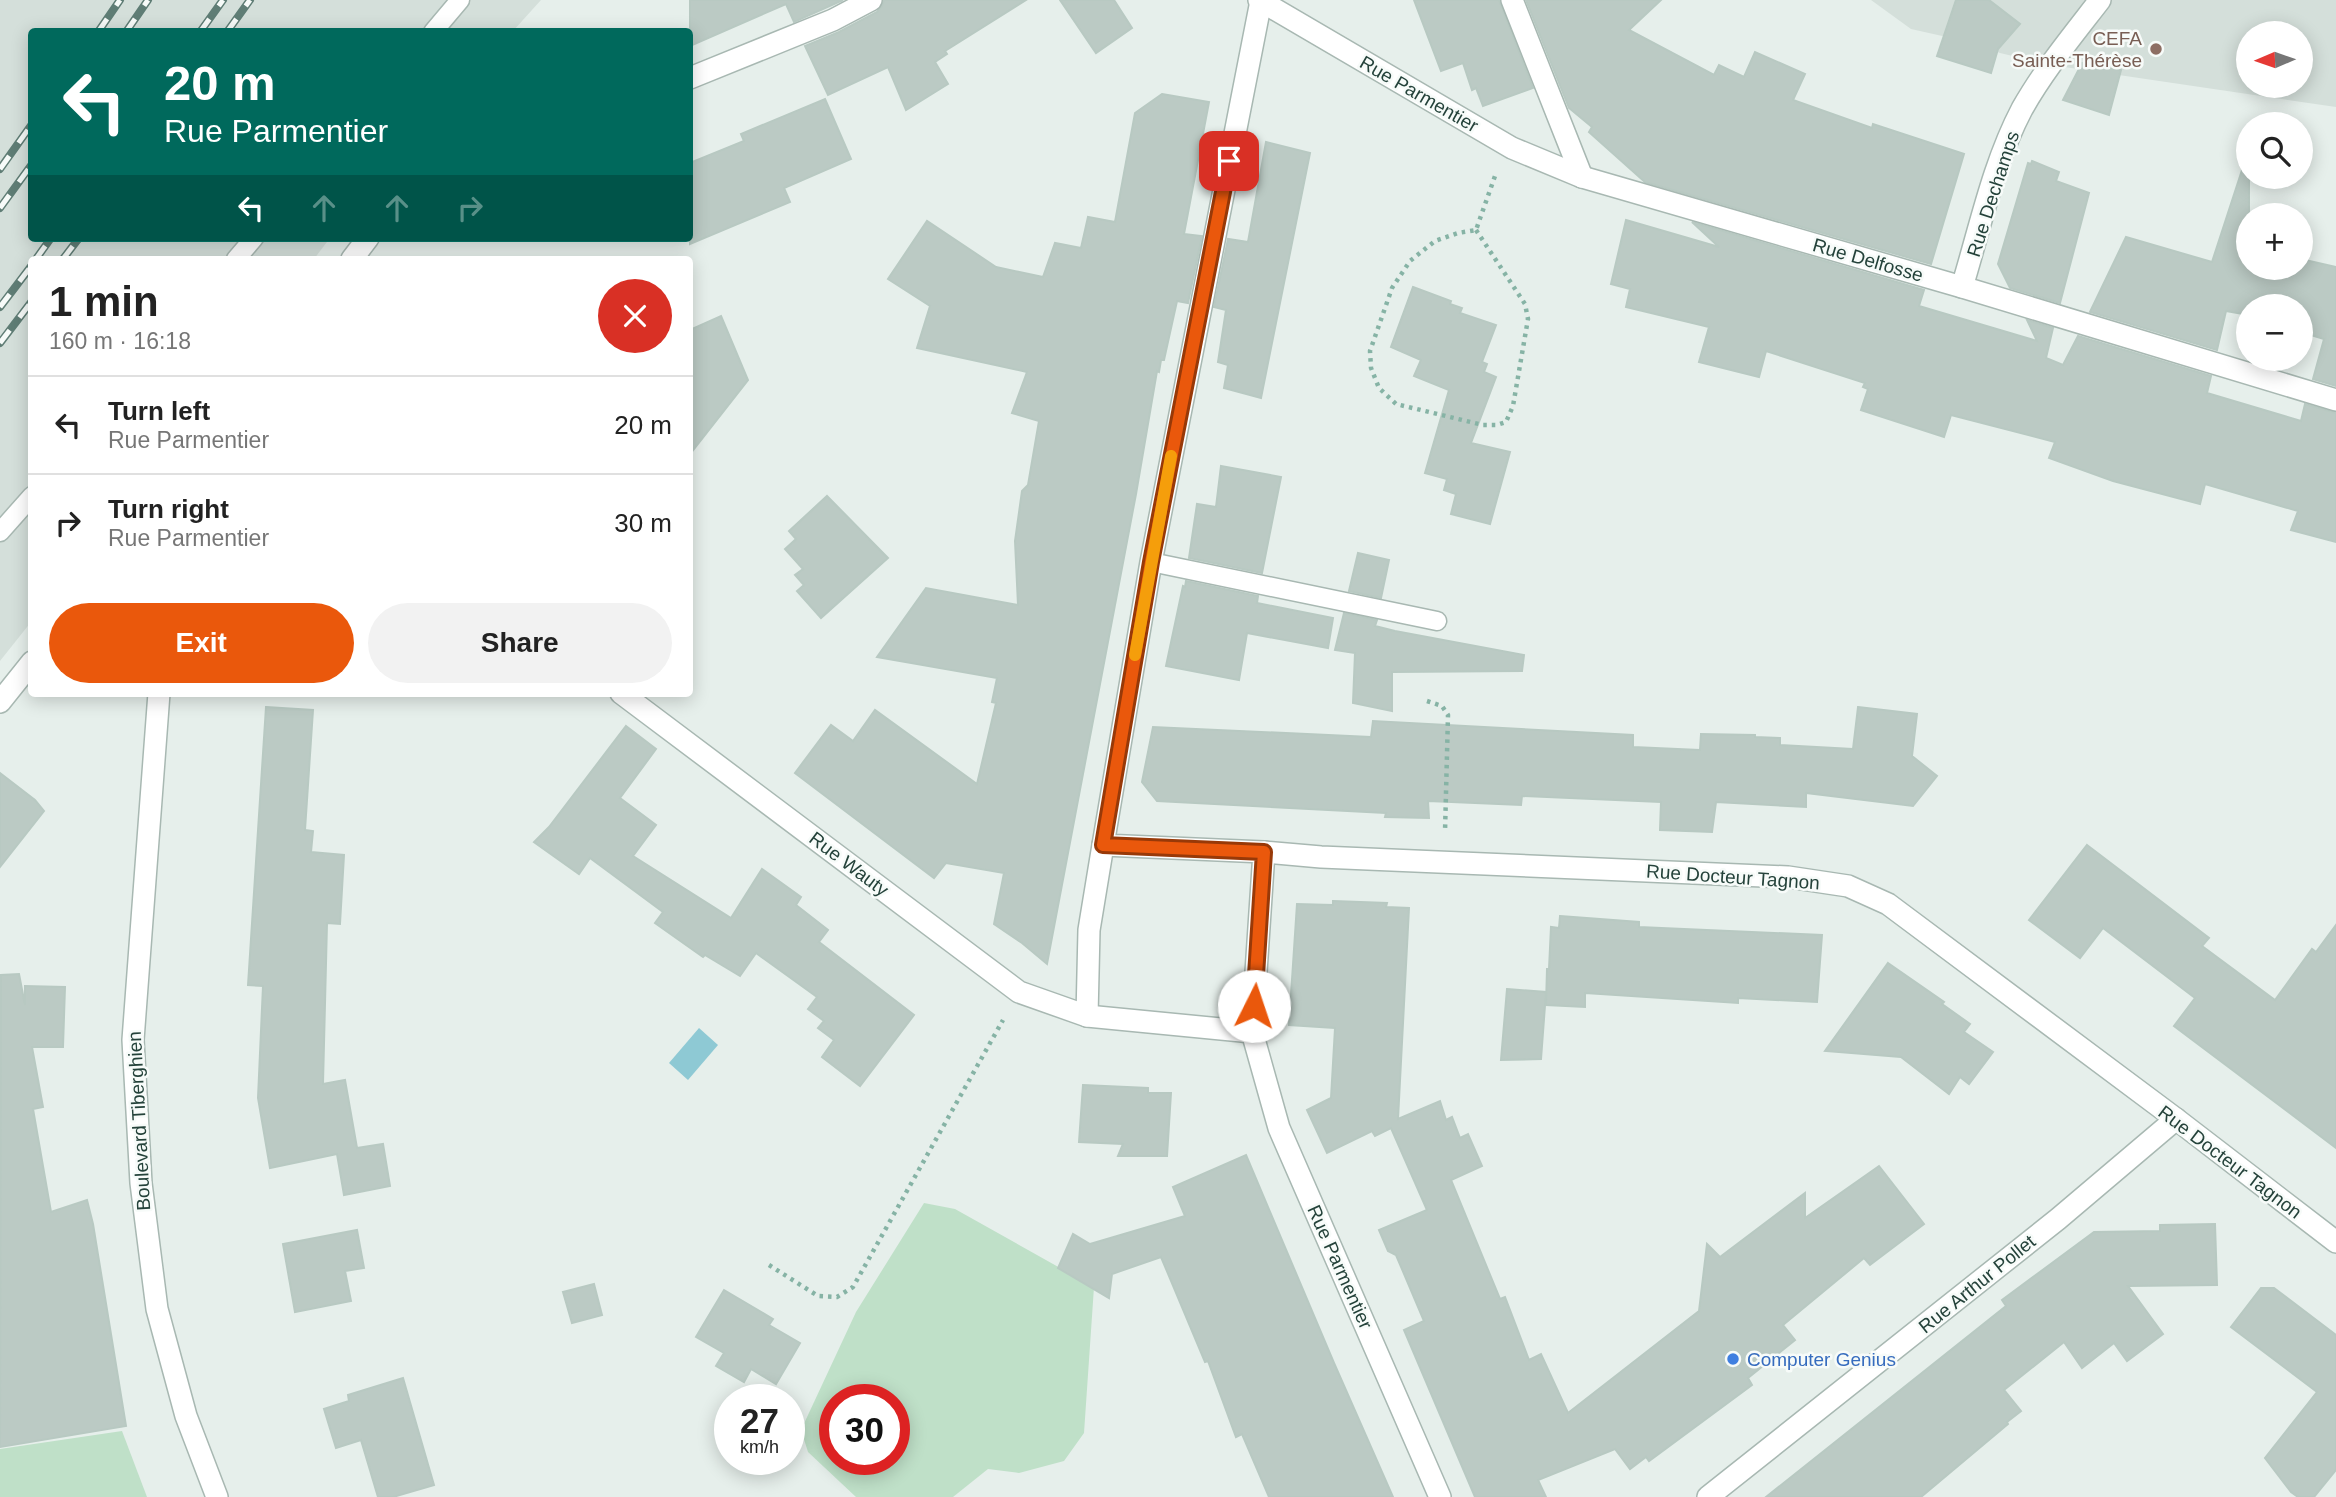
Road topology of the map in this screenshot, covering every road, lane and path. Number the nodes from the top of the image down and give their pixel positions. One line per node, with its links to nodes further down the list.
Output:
1 (460, 0): 6 (lane)
2 (872, 0): 7 (street)
3 (1512, 0): 9 (street)
4 (2100, 0): 15 (street, Rue Dechamps)
5 (1260, 1): 8 (street, Rue Parmentier); 19 (street, Rue Parmentier)
6 (436, 28)
7 (693, 77)
8 (1511, 148): 9 (street, Rue Parmentier); 10 (path)
9 (1582, 177): 15 (street, Rue Delfosse)
10 (1476, 230): 10 (path)
11 (251, 242): 13 (lane)
12 (365, 242): 14 (street)
13 (239, 256)
14 (354, 256)
15 (1962, 287): 16 (street, Rue Delfosse)
16 (2336, 400)
17 (28, 500): 18 (lane)
18 (0, 532)
19 (1151, 562): 20 (lane); 26 (street, Rue Parmentier)
20 (1437, 621)
21 (28, 667): 25 (street)
22 (159, 697): 35 (street, Boulevard Tiberghien)
23 (626, 697): 29 (street, Rue Wauty)
24 (1427, 701): 28 (path)
25 (0, 702)
26 (1103, 845): 27 (street); 30 (street, Rue Parmentier)
27 (1264, 852): 28 (street, Rue Docteur Tagnon); 31 (street, Rue Parmentier)
28 (1444, 861): 32 (street, Rue Docteur Tagnon)
29 (1018, 992): 30 (street, Rue Wauty); 34 (path)
30 (1087, 1016): 31 (street)
31 (1252, 1032): 36 (street, Rue Parmentier)
32 (2176, 1119): 33 (street, Rue Docteur Tagnon); 37 (street, Rue Arthur Pollet)
33 (2336, 1242)
34 (769, 1265)
35 (217, 1497)
36 (1440, 1497)
37 (1708, 1497)

